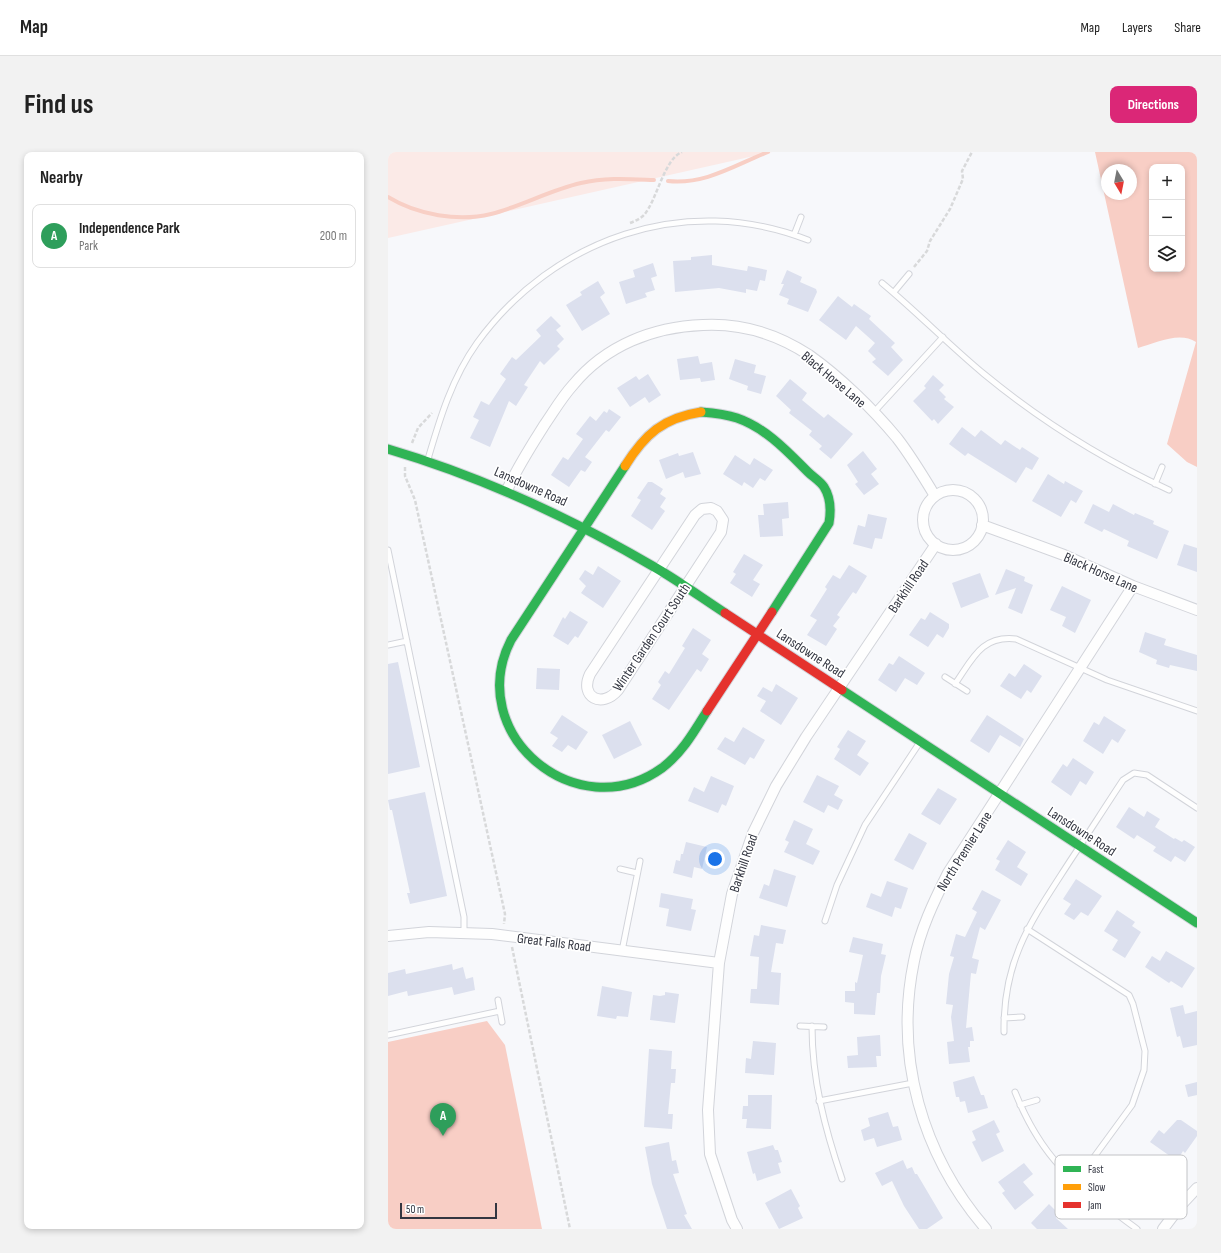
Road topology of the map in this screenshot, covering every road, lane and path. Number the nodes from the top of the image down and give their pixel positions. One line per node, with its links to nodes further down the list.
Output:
1 (972, 152): 5 (path)
2 (801, 217): 3 (lane)
3 (794, 234): 4 (lane); 11 (lane)
4 (808, 240)
5 (909, 274): 7 (lane)
6 (882, 283): 7 (lane)
7 (894, 292): 8 (lane)
8 (943, 337): 9 (lane); 13 (lane)
9 (874, 412): 14 (street, Black Horse Lane); 16 (street, Black Horse Lane)
10 (388, 449): 11 (street, Lansdowne Road)
11 (427, 461): 14 (street, Lansdowne Road)
12 (1162, 467): 13 (lane)
13 (1155, 484): 15 (lane)
14 (507, 490): 18 (street, Lansdowne Road)
15 (1169, 490)
16 (936, 496): 17 (street); 19 (street)
17 (982, 525): 19 (street); 22 (street, Black Horse Lane)
18 (584, 526): 21 (street, Lansdowne Road); 25 (street); 25 (street)
19 (936, 544): 31 (street, Barkhill Road)
20 (388, 550): 26 (lane)
21 (658, 569): 23 (street, Lansdowne Road); 23 (street, Winter Garden Court South); 23 (street, Winter Garden Court South)
22 (1133, 586): 24 (street, Black Horse Lane); 28 (street, North Premier Lane)
23 (685, 587): 25 (street, Lansdowne Road)
24 (1197, 610)
25 (757, 635): 31 (street, Lansdowne Road)
26 (407, 641): 27 (lane); 44 (lane)
27 (388, 645)
28 (1081, 669): 30 (lane); 33 (lane); 35 (street, North Premier Lane)
29 (945, 677): 30 (lane)
30 (955, 684): 32 (lane)
31 (839, 688): 34 (street, Lansdowne Road); 47 (street, Barkhill Road)
32 (967, 692)
33 (1197, 711)
34 (920, 742): 35 (street, Lansdowne Road); 41 (lane)
35 (1000, 794): 37 (street, Lansdowne Road); 58 (street, North Premier Lane)
36 (1197, 808): 37 (lane)
37 (1079, 846): 42 (street, Lansdowne Road); 43 (lane)
38 (640, 861): 40 (lane)
39 (620, 869): 40 (lane)
40 (637, 873): 46 (lane)
41 (825, 922)
42 (1197, 923)
43 (1027, 929): 51 (lane); 63 (lane)
44 (464, 933): 45 (street, Great Falls Road); 46 (street, Great Falls Road)
45 (388, 936)
46 (622, 951): 47 (street, Great Falls Road)
47 (719, 963): 70 (street, Barkhill Road)
48 (498, 1000): 49 (lane)
49 (500, 1011): 52 (lane); 57 (lane)
50 (1022, 1017): 51 (lane)
51 (1004, 1018): 56 (lane)
52 (502, 1022)
53 (800, 1026): 54 (lane)
54 (812, 1026): 55 (lane); 61 (lane)
55 (824, 1027)
56 (1004, 1032)
57 (388, 1035)
58 (913, 1083): 61 (lane); 71 (street, North Premier Lane)
59 (1015, 1092): 62 (lane)
60 (1037, 1100): 62 (lane)
61 (819, 1101): 65 (lane)
62 (1020, 1105): 64 (lane)
63 (1095, 1155)
64 (1055, 1162)
65 (842, 1179)
66 (1197, 1188): 67 (street)
67 (1187, 1199)
68 (1124, 1219): 72 (lane)
69 (1171, 1219): 73 (street)
70 (737, 1229)
71 (986, 1229)
72 (1137, 1229)
73 (1163, 1229)

